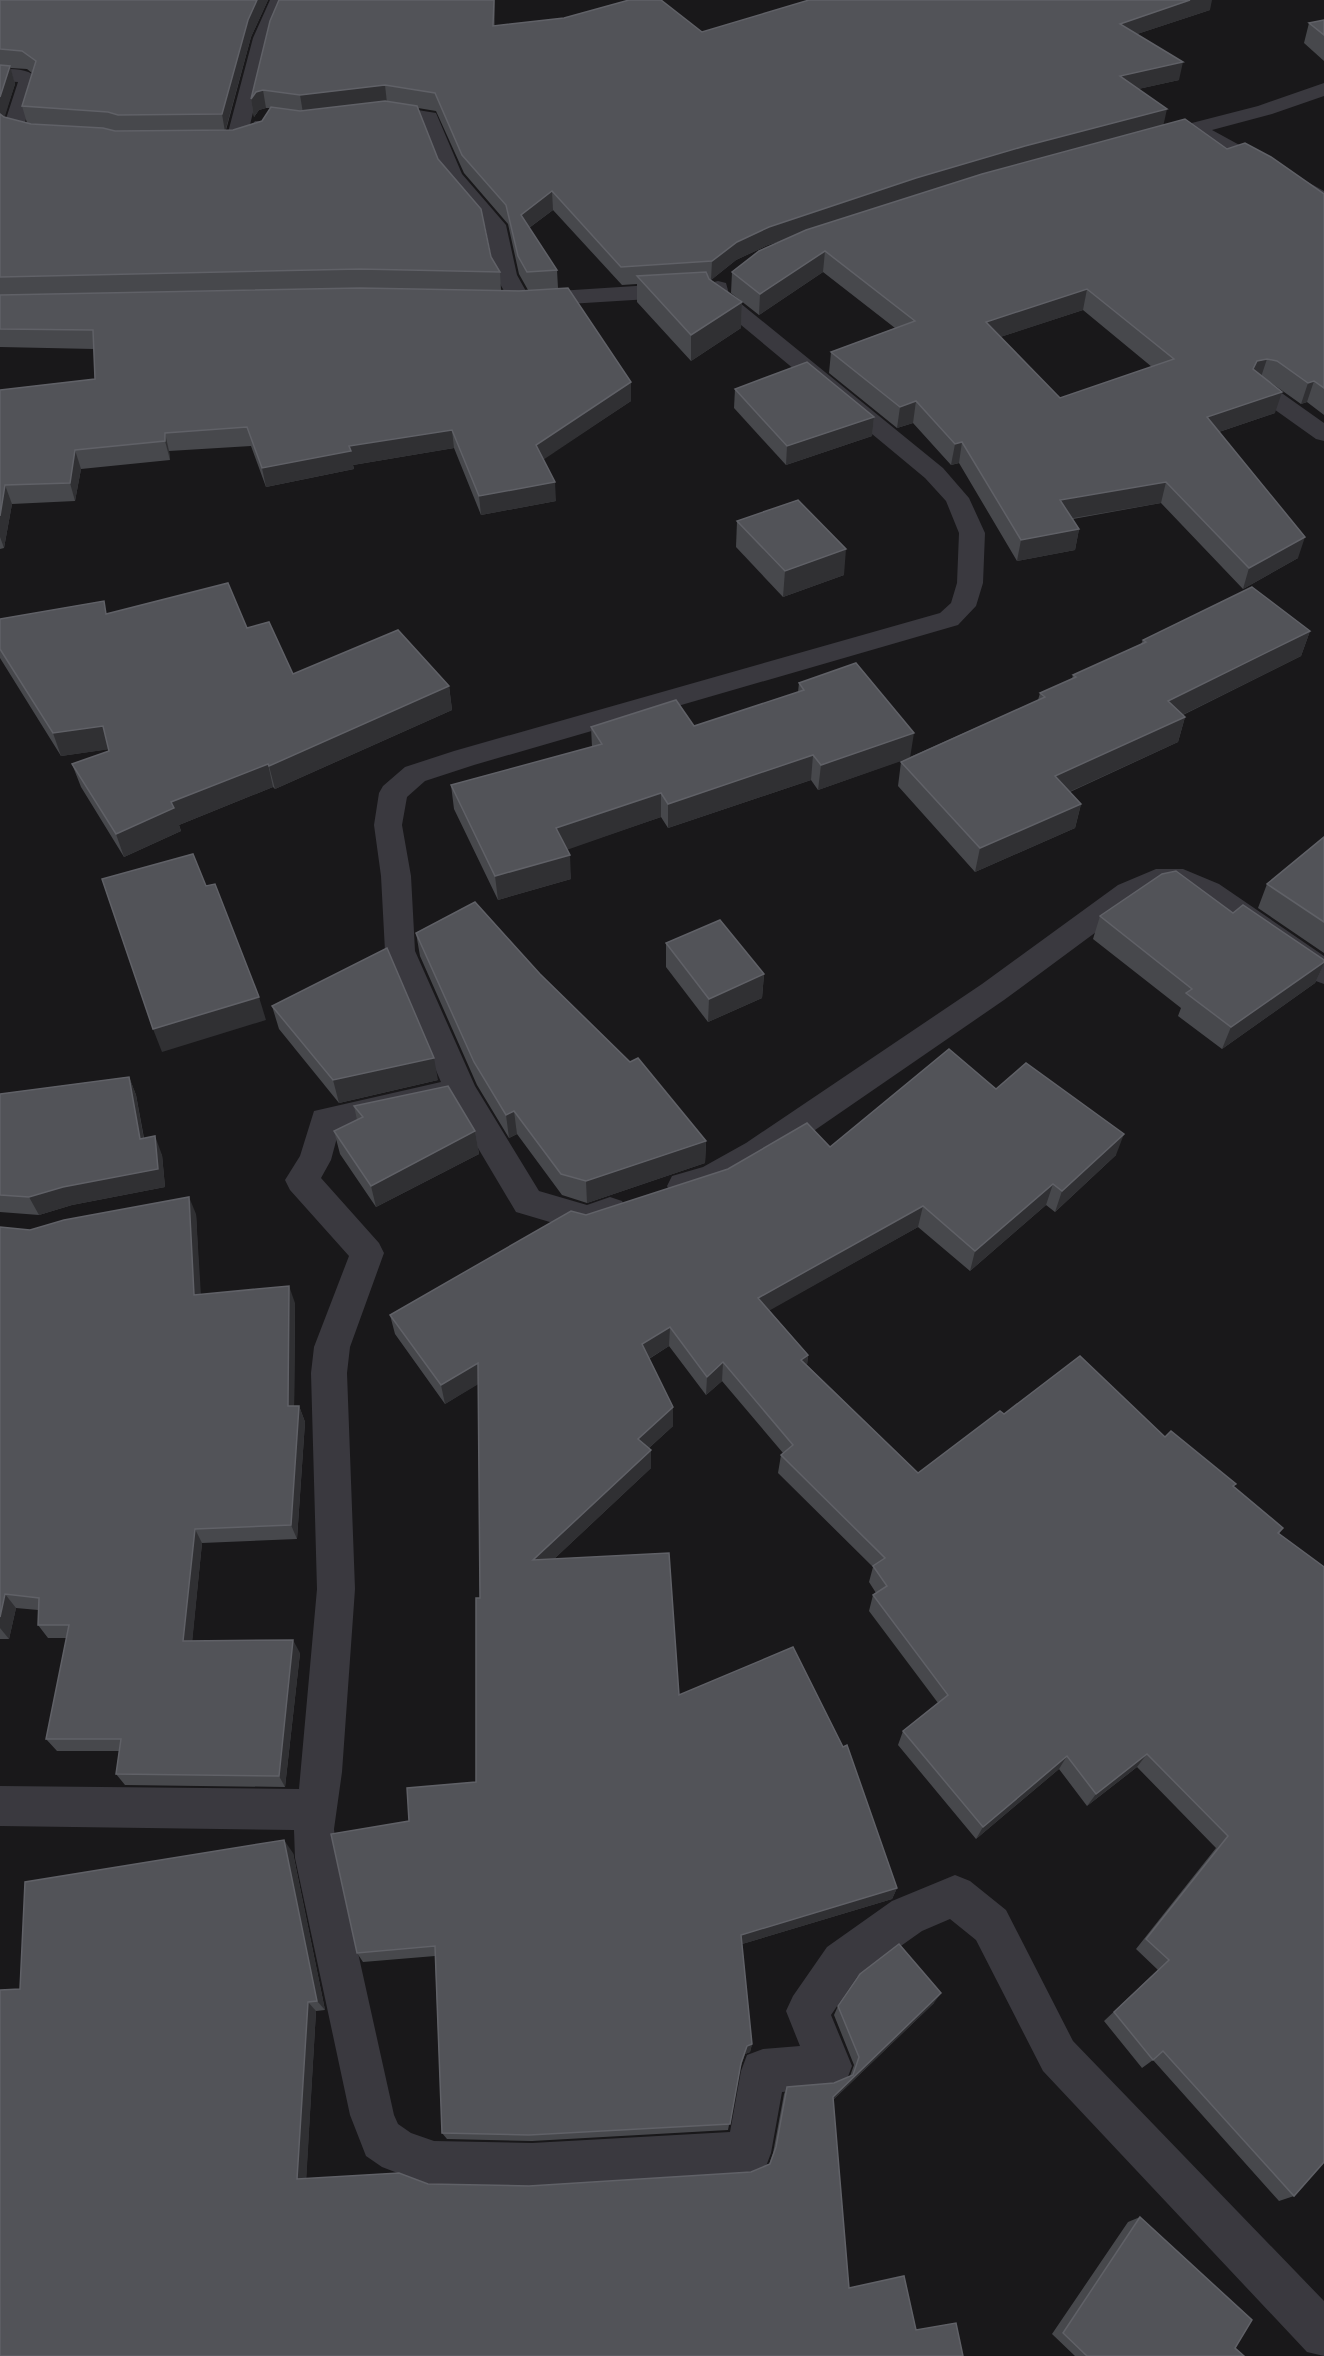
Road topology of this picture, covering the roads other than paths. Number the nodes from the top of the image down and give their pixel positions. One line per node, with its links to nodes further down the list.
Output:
1 (279, 0): 9 (street)
2 (0, 75): 7 (street)
3 (1324, 89): 6 (street)
4 (355, 114): 13 (street)
5 (284, 117): 9 (street)
6 (1194, 128): 10 (street); 11 (street)
7 (74, 134)
8 (212, 140): 9 (street)
9 (236, 140)
10 (1136, 143)
11 (1324, 199)
12 (497, 299): 13 (street)
13 (520, 300): 17 (street)
14 (1261, 389): 15 (street)
15 (1324, 434)
16 (1324, 972): 17 (street)
17 (461, 1091): 19 (street)
18 (0, 1806): 19 (street)
19 (316, 1810): 20 (street)
20 (1324, 2335)

